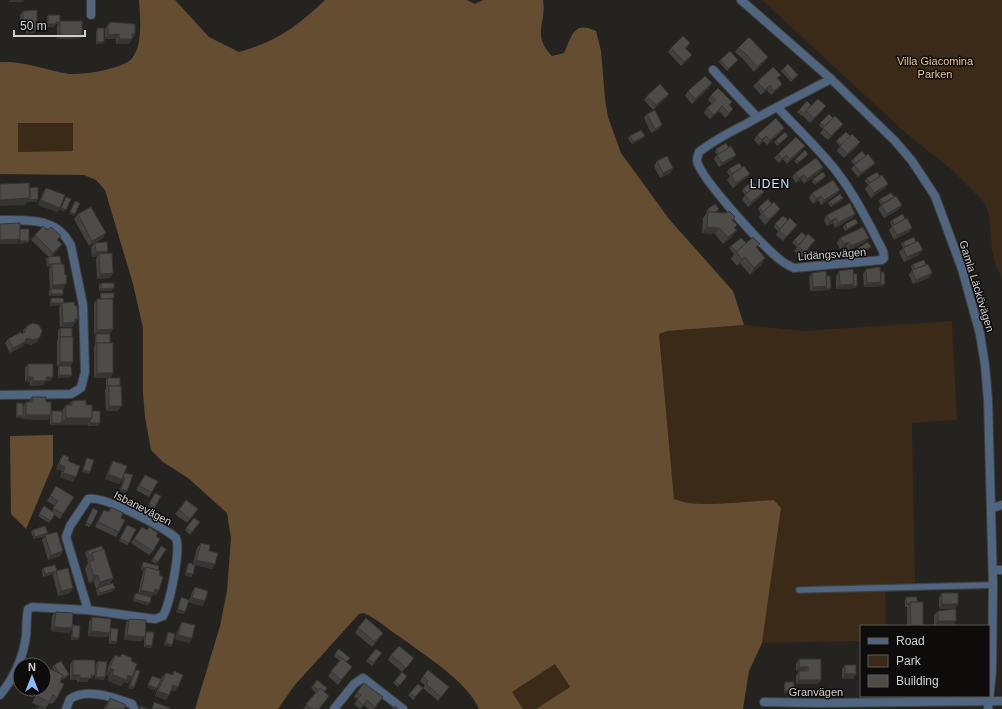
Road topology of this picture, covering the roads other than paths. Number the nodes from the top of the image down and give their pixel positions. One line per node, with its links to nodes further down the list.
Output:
1 (91, 0): 3 (street)
2 (741, 0): 5 (street, Gamla Läckövägen)
3 (91, 15)
4 (713, 70): 7 (street)
5 (831, 79): 6 (street, Lidängsvägen); 11 (street, Gamla Läckövägen)
6 (777, 107): 7 (street, Lidängsvägen); 7 (street, Lidängsvägen)
7 (757, 117)
8 (0, 220): 9 (street)
9 (0, 395)
10 (1002, 505): 11 (street)
11 (992, 508): 12 (street, Gamla Läckövägen)
12 (993, 570): 13 (street); 14 (street, Gamla Läckövägen)
13 (1002, 570)
14 (993, 585): 15 (lane); 17 (street, Gamla Läckövägen)
15 (799, 590)
16 (88, 610): 16 (street, Isbanevägen); 18 (street, Isbanevägen)
17 (990, 688)
18 (0, 695)
19 (1002, 700): 21 (street, Granvägen)
20 (764, 702): 22 (street, Granvägen)
21 (988, 705): 22 (street, Granvägen)
22 (820, 706)
23 (66, 709): 24 (street)
24 (134, 709)
25 (334, 709): 26 (street)
26 (403, 709)

